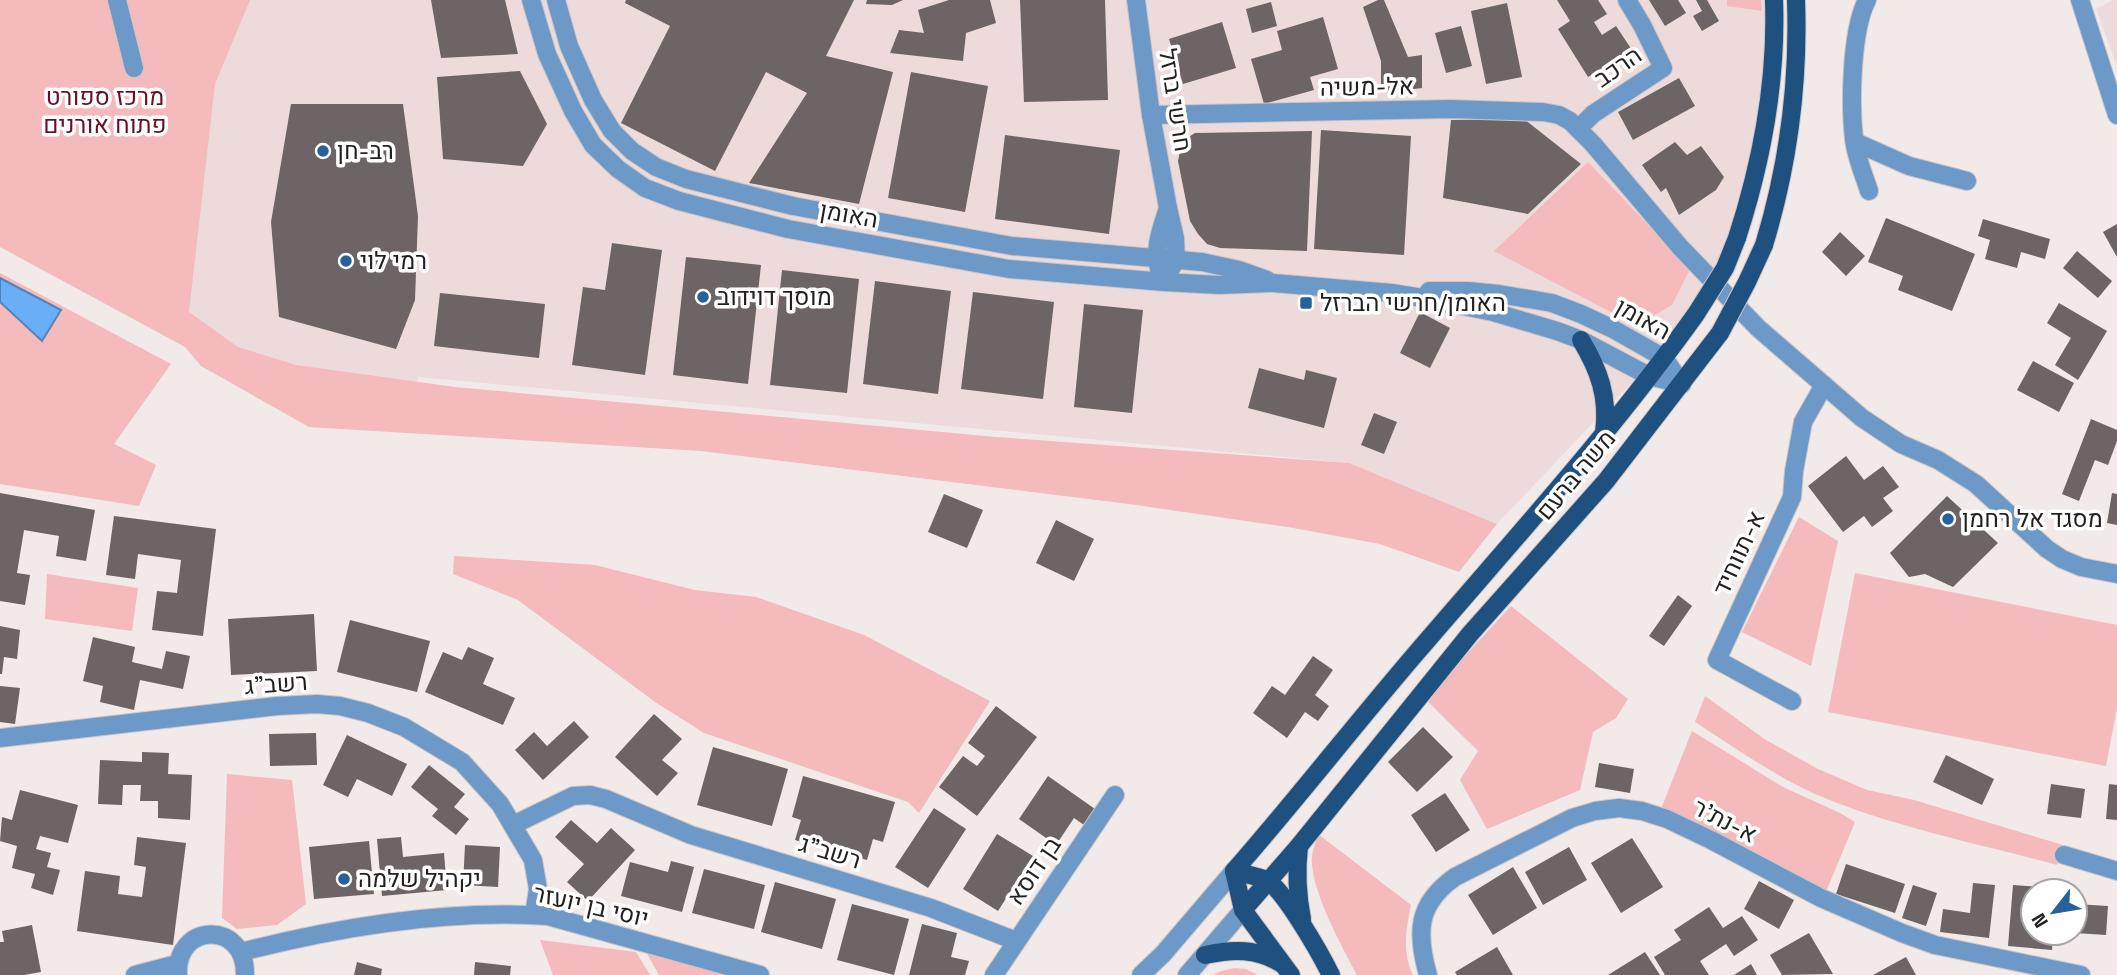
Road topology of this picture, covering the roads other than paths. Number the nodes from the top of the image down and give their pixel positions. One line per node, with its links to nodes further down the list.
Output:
1 (117, 0): 10 (street)
2 (531, 0): 20 (street, האומן)
3 (556, 0): 18 (street, האומן)
4 (1136, 0): 11 (street, חרשי ברזל)
5 (1627, 0): 13 (street, הרכב)
6 (1774, 0): 24 (main road, משה ברעם, bridge)
7 (1796, 0): 26 (main road, משה ברעם, bridge)
8 (1867, 0): 14 (street)
9 (2080, 0): 12 (street)
10 (135, 68)
11 (1152, 115): 13 (street, אל-משיה); 17 (street, חרשי ברזל)
12 (2117, 115)
13 (1578, 129): 27 (street)
14 (1855, 142): 15 (street); 16 (street)
15 (1967, 181)
16 (1870, 191)
17 (1168, 208): 18 (street, חרשי ברזל); 19 (street, חרשי ברזל)
18 (1156, 259): 19 (street, האומן); 20 (street)
19 (1176, 260): 20 (street); 21 (street, האומן)
20 (1164, 282): 21 (street, האומן)
21 (1273, 283): 22 (street, האומן)
22 (1392, 293): 23 (street, האומן); 24 (street, האומן)
23 (1581, 340): 25 (street, האומן); 28 (main road)
24 (1664, 358): 25 (main road, משה ברעם); 26 (street, האומן)
25 (1649, 376): 26 (street, האומן); 28 (main road, משה ברעם)
26 (1682, 384): 34 (main road, משה ברעם)
27 (1824, 385): 29 (street); 30 (street, א-תווחיד)
28 (1604, 434): 37 (main road, משה ברעם)
29 (2117, 574)
30 (1792, 701)
31 (0, 738): 33 (street, רשב"ג)
32 (1115, 795): 42 (street, בן דוסא)
33 (513, 825): 40 (street, רשב"ג); 42 (street, רשב"ג)
34 (1299, 846): 38 (main road, משה ברעם); 41 (main road)
35 (2064, 856): 36 (street)
36 (2117, 871)
37 (1234, 872): 38 (main road); 39 (main road); 51 (street)
38 (1269, 881): 39 (main road, משה ברעם); 41 (main road)
39 (1243, 910): 44 (street); 46 (main road)
40 (534, 915): 43 (street, יוסי בן יועזר); 49 (street, יוסי בן יועזר)
41 (1304, 926): 53 (main road)
42 (1016, 941): 50 (street, בן דוסא)
43 (242, 952): 45 (street); 48 (street)
44 (1205, 955): 46 (main road); 52 (street)
45 (177, 970): 47 (street)
46 (1288, 971)
47 (135, 975)
48 (245, 975)
49 (760, 975)
50 (995, 975)
51 (1141, 975)
52 (1187, 975)
53 (1331, 975)
54 (1428, 975): 55 (street, א-נת'ר)
55 (2081, 975)

